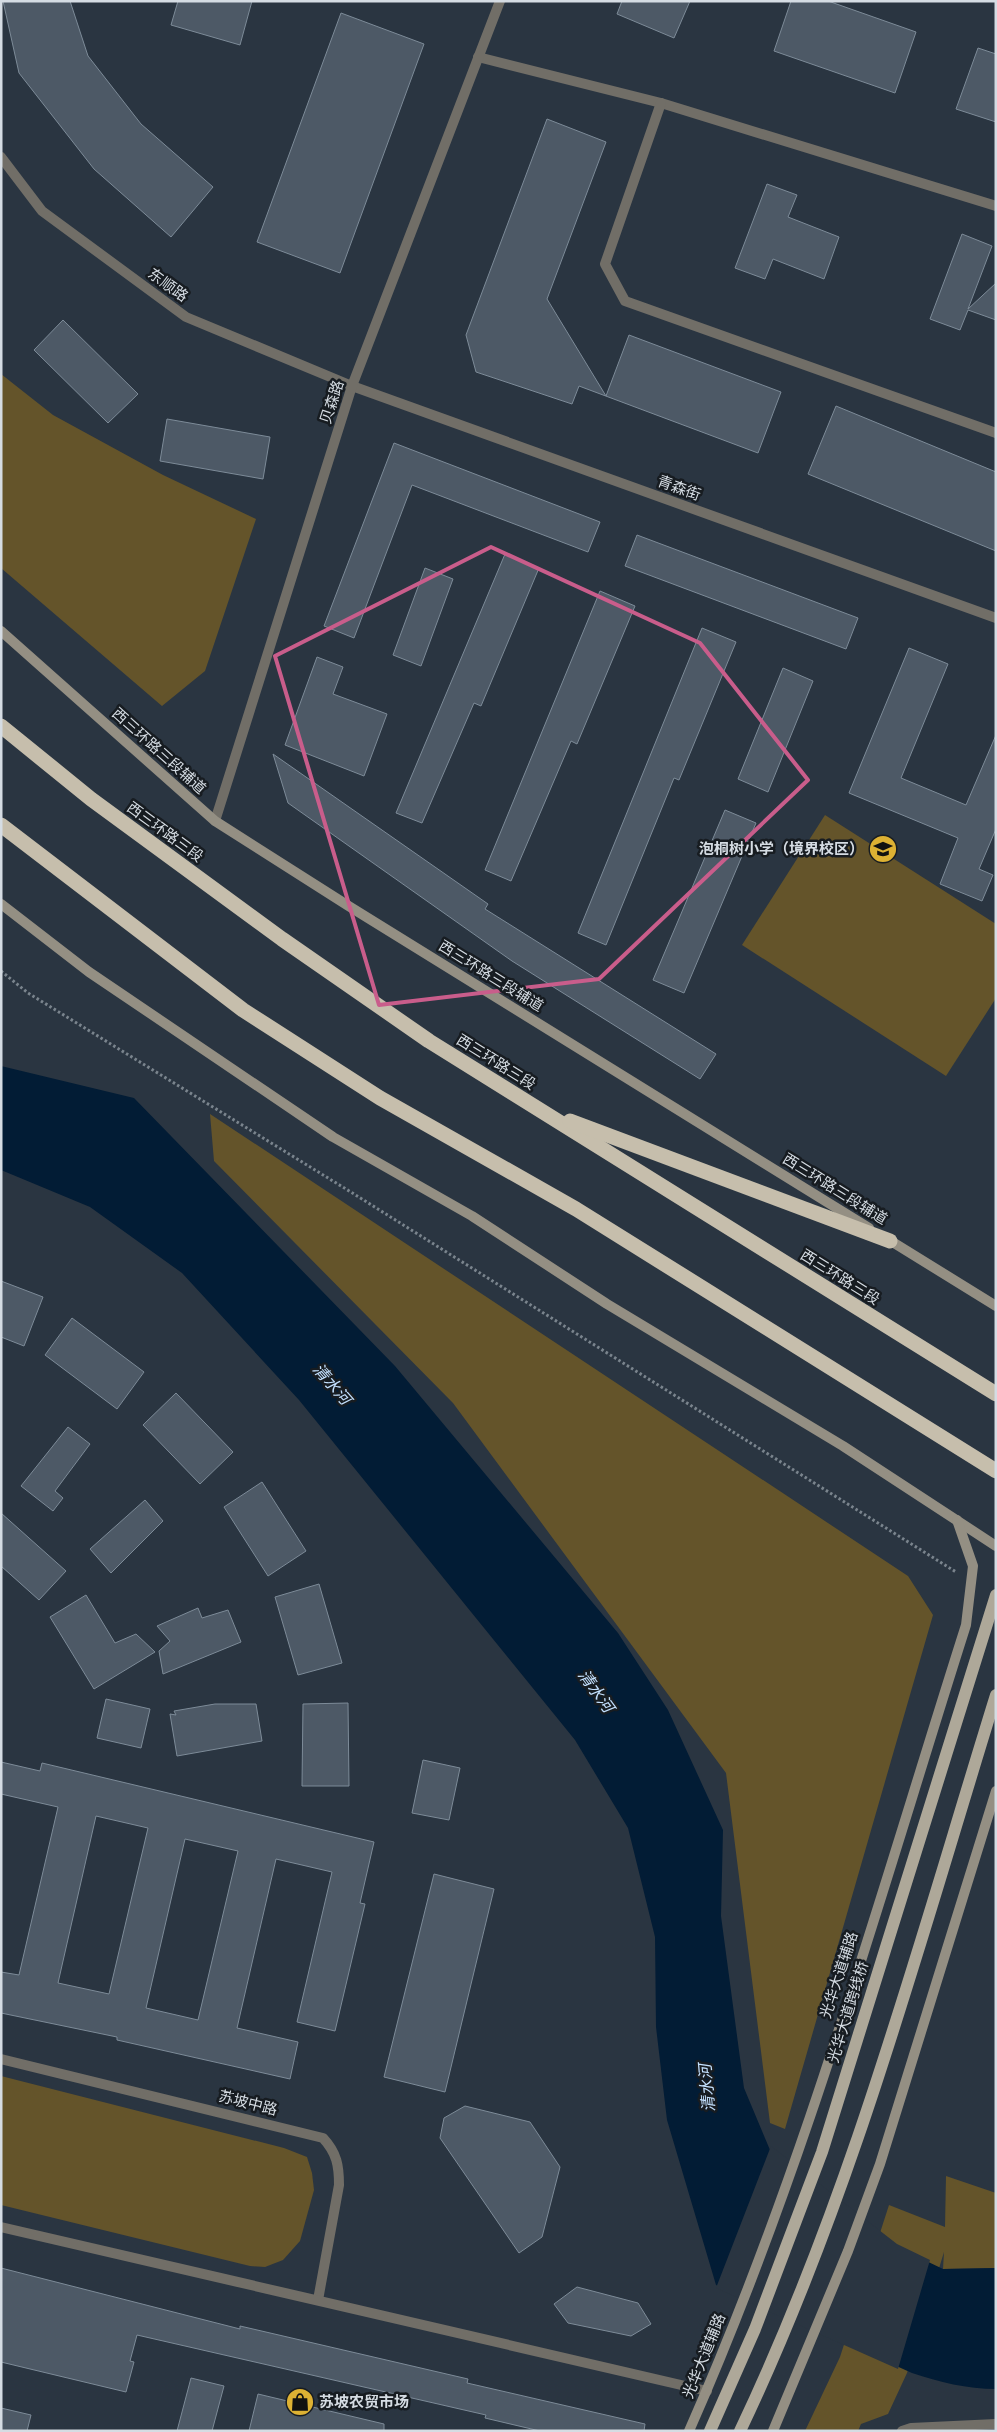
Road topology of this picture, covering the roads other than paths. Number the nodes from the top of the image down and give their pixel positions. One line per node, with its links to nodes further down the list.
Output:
1 (500, 1): 2 (street, 贝森路)
2 (478, 57): 3 (street); 6 (street, 贝森路)
3 (661, 104): 5 (street); 7 (street)
4 (1, 158): 6 (street, 东顺路)
5 (996, 206)
6 (352, 386): 8 (street, 青森街); 11 (street, 贝森路)
7 (996, 433)
8 (996, 618)
9 (1, 630): 11 (main road, 西三环路三段辅道)
10 (1, 726): 14 (highway, 西三环路三段)
11 (216, 821): 15 (main road, 西三环路三段辅道)
12 (1, 825): 18 (highway)
13 (1, 904): 19 (main road)
14 (539, 1110): 15 (highway); 17 (highway, 西三环路三段)
15 (890, 1240): 16 (main road, 西三环路三段辅道)
16 (996, 1306)
17 (996, 1394)
18 (996, 1471)
19 (957, 1520): 20 (main road); 27 (main road, 光华大道辅路)
20 (996, 1546)
21 (996, 1595): 30 (main road, 光华大道跨线桥, bridge)
22 (996, 1695): 31 (main road)
23 (996, 1790): 32 (main road)
24 (1, 2058): 26 (street, 苏坡中路)
25 (1, 2227): 26 (street)
26 (318, 2300): 27 (street)
27 (707, 2391): 29 (main road, 光华大道辅路)
28 (996, 2424): 33 (street)
29 (689, 2431)
30 (710, 2431)
31 (740, 2431)
32 (773, 2431)
33 (902, 2431)

